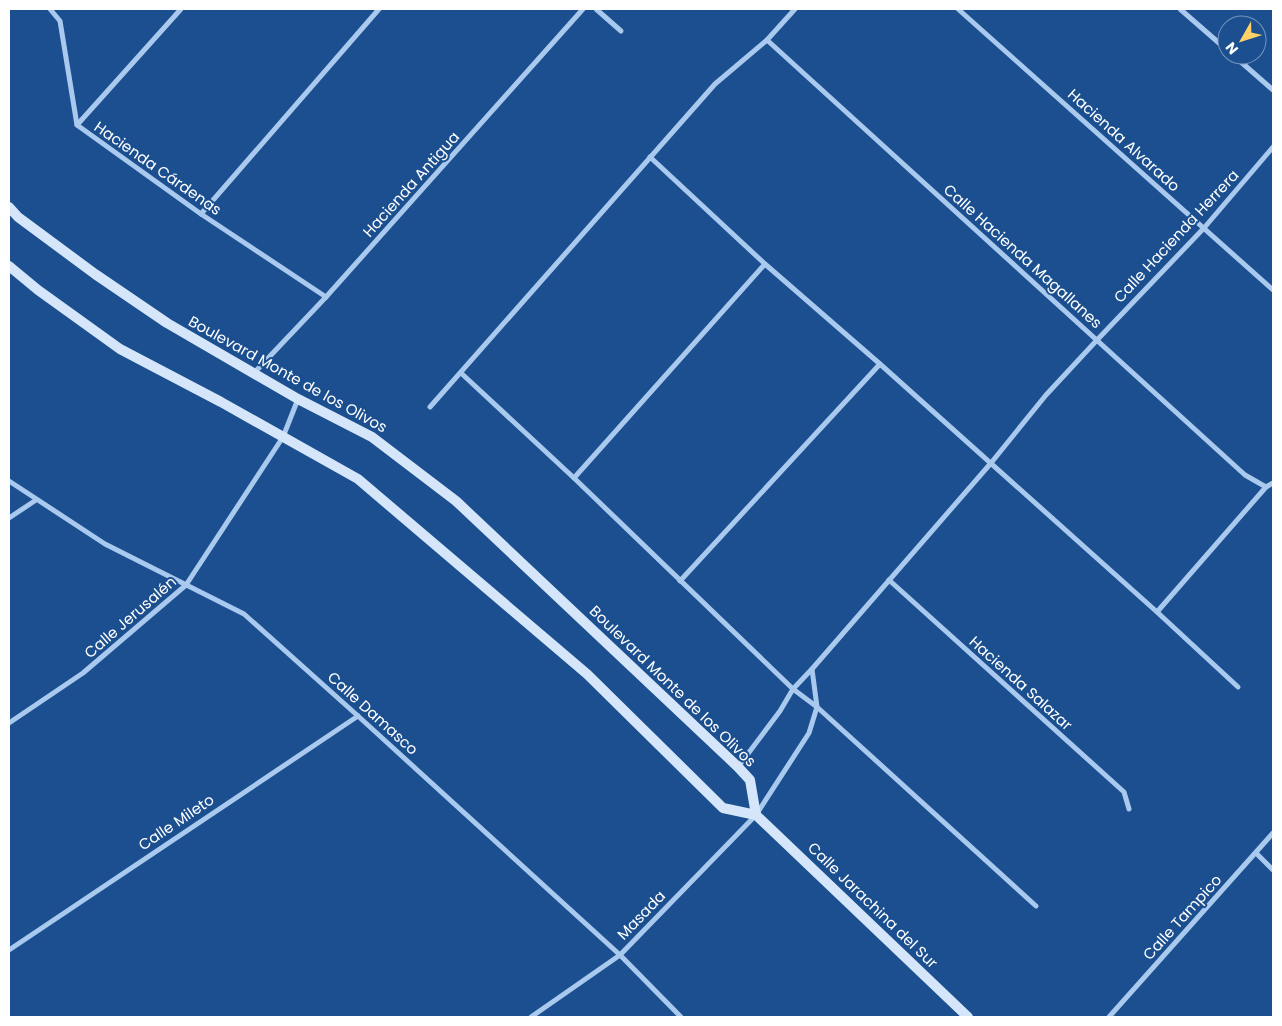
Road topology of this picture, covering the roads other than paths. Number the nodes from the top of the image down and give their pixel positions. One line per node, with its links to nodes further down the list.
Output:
1 (50, 9): 14 (street, Hacienda Cárdenas)
2 (181, 9): 14 (street)
3 (379, 9): 18 (street)
4 (583, 9): 23 (street, Hacienda Antigua)
5 (596, 9): 9 (street)
6 (795, 9): 10 (street)
7 (958, 9): 19 (street, Hacienda Alvarado)
8 (1180, 9): 11 (street)
9 (621, 31)
10 (767, 40): 16 (street); 24 (street, Calle Hacienda Magallanes)
11 (1217, 41)
12 (1244, 65): 13 (street)
13 (1273, 90)
14 (77, 125): 18 (street, Hacienda Cárdenas)
15 (1273, 148): 19 (street, Calle Hacienda Herrera)
16 (650, 157): 20 (street); 27 (street)
17 (9, 207): 26 (street, Boulevard Monte de los Olivos)
18 (201, 214): 23 (street, Hacienda Cárdenas)
19 (1204, 228): 22 (street, Hacienda Alvarado); 24 (street, Calle Hacienda Herrera)
20 (765, 264): 25 (street); 32 (street)
21 (9, 266): 30 (street)
22 (1273, 290)
23 (326, 297): 26 (street, Hacienda Antigua)
24 (1097, 340): 31 (street, Calle Hacienda Herrera); 35 (street, Calle Hacienda Magallanes)
25 (880, 364): 31 (street); 39 (street)
26 (254, 373): 28 (street, Boulevard Monte de los Olivos)
27 (461, 373): 29 (street); 32 (street)
28 (298, 399): 30 (street, Calle Jerusalén); 48 (street, Boulevard Monte de los Olivos)
29 (430, 408)
30 (283, 437): 40 (street, Calle Jerusalén); 50 (street)
31 (991, 463): 38 (street, Calle Hacienda Herrera); 41 (street)
32 (574, 478): 39 (street)
33 (9, 481): 36 (street, Calle Damasco)
34 (1273, 483): 35 (street)
35 (1266, 487): 41 (street)
36 (36, 500): 37 (street); 40 (street, Calle Damasco)
37 (9, 518)
38 (889, 580): 42 (street, Calle Hacienda Herrera); 49 (street, Hacienda Salazar)
39 (680, 582): 44 (street)
40 (186, 585): 46 (street, Calle Damasco); 47 (street, Calle Jerusalén)
41 (1157, 612): 43 (street)
42 (812, 669): 44 (street, Calle Hacienda Herrera); 45 (street)
43 (1238, 687)
44 (793, 688): 45 (street); 48 (street, Calle Hacienda Herrera)
45 (817, 707): 50 (street, Masada); 54 (street)
46 (358, 716): 55 (street, Calle Mileto); 56 (street, Calle Damasco)
47 (9, 723)
48 (738, 767): 50 (street, Boulevard Monte de los Olivos)
49 (1129, 809)
50 (756, 815): 56 (street, Masada); 59 (street, Calle Jarachina del Sur)
51 (1273, 833): 52 (street, Calle Tampico)
52 (1256, 853): 53 (street); 60 (street, Calle Tampico)
53 (1273, 870)
54 (1036, 906)
55 (9, 950)
56 (620, 955): 57 (street, Masada); 58 (street, Calle Damasco)
57 (530, 1017)
58 (681, 1017)
59 (968, 1017)
60 (1109, 1017)

